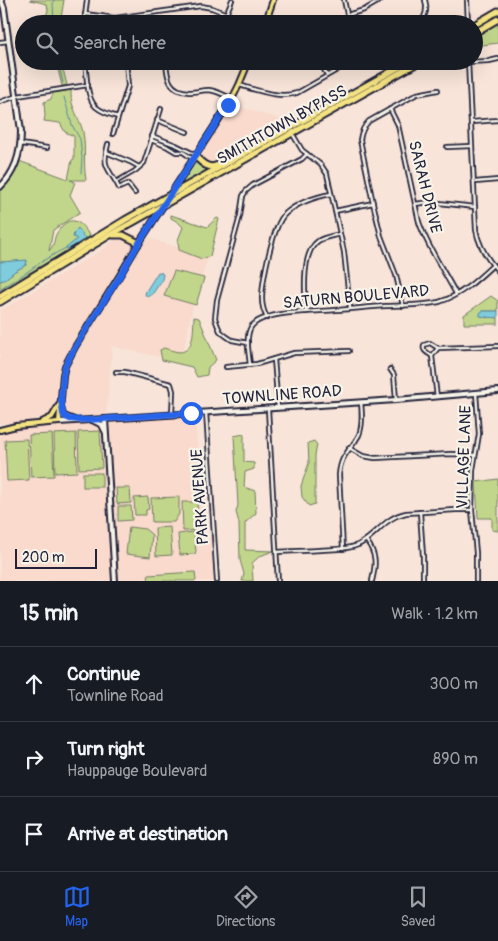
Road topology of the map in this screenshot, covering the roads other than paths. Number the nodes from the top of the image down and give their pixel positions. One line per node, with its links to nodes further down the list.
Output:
1 (1, 0): 21 (street)
2 (88, 0): 10 (street)
3 (232, 0): 11 (street)
4 (273, 0): 14 (main road)
5 (344, 0): 15 (street)
6 (381, 0): 15 (street)
7 (425, 0): 16 (street)
8 (467, 0): 17 (street)
9 (498, 11): 19 (highway)
10 (85, 14): 12 (street)
11 (227, 14): 13 (street)
12 (92, 15)
13 (136, 15)
14 (268, 15)
15 (347, 15)
16 (425, 15)
17 (468, 15)
18 (498, 19): 20 (highway)
19 (483, 20)
20 (483, 27)
21 (8, 41): 22 (street); 38 (street)
22 (0, 42)
23 (498, 59): 24 (street)
24 (483, 61)
25 (86, 70): 35 (street)
26 (127, 70): 43 (street)
27 (167, 70): 39 (street)
28 (246, 70): 36 (main road)
29 (324, 70): 34 (street)
30 (337, 70): 34 (street)
31 (394, 70): 62 (highway, SMITHTOWN BYPASS)
32 (404, 70): 48 (highway, SMITHTOWN BYPASS)
33 (469, 70): 46 (street)
34 (327, 76): 36 (street)
35 (88, 85): 38 (street); 43 (street)
36 (239, 85): 39 (main road)
37 (438, 90): 42 (street)
38 (17, 96): 40 (street); 52 (street)
39 (232, 99): 61 (main road)
40 (0, 102)
41 (161, 109): 44 (street)
42 (390, 109): 71 (street); 72 (street, SARAH DRIVE)
43 (118, 117): 49 (street)
44 (157, 120): 47 (street); 50 (street)
45 (498, 120): 46 (street)
46 (472, 122): 55 (street)
47 (186, 132)
48 (292, 133): 60 (street); 73 (highway, SMITHTOWN BYPASS)
49 (113, 134)
50 (152, 136): 51 (street); 54 (street)
51 (151, 140): 58 (street); 63 (street)
52 (21, 144): 57 (street); 67 (street)
53 (108, 144): 59 (street)
54 (172, 144): 58 (street); 61 (street)
55 (472, 146): 56 (street); 66 (street)
56 (447, 147)
57 (47, 148)
58 (170, 148): 61 (street)
59 (106, 152): 63 (street); 65 (street)
60 (307, 154): 69 (street); 88 (street)
61 (195, 157): 62 (highway); 70 (main road)
62 (237, 158): 70 (highway, SMITHTOWN BYPASS)
63 (139, 168): 65 (street)
64 (498, 180): 66 (street)
65 (116, 182): 68 (street)
66 (474, 182): 74 (street)
67 (0, 186)
68 (135, 193)
69 (331, 194): 75 (street); 87 (street)
70 (170, 195): 73 (main road); 82 (highway, SMITHTOWN BYPASS)
71 (373, 203): 75 (street); 84 (street)
72 (415, 204): 74 (street); 81 (street, SARAH DRIVE)
73 (163, 206): 77 (highway, SMITHTOWN BYPASS); 78 (main road)
74 (475, 207): 79 (street)
75 (335, 211): 76 (street)
76 (340, 234): 85 (street); 86 (street)
77 (110, 235): 78 (highway); 83 (highway, SMITHTOWN BYPASS)
78 (139, 243): 101 (main road)
79 (493, 266): 80 (street); 81 (street, SATURN BOULEVARD)
80 (498, 271)
81 (456, 294): 84 (street, SATURN BOULEVARD)
82 (0, 296)
83 (0, 302)
84 (403, 306): 85 (street, SATURN BOULEVARD)
85 (350, 309): 86 (street, SATURN BOULEVARD)
86 (306, 312): 87 (street, SATURN BOULEVARD)
87 (267, 318): 88 (street, SATURN BOULEVARD)
88 (248, 343): 94 (street)
89 (498, 346): 90 (street)
90 (438, 348): 92 (street); 92 (street)
91 (349, 351): 93 (street)
92 (432, 356): 100 (street)
93 (274, 359): 94 (street); 104 (street)
94 (250, 365): 95 (street)
95 (226, 367)
96 (390, 369): 102 (street)
97 (116, 372): 107 (street)
98 (498, 392): 99 (street, TOWNLINE ROAD)
99 (476, 393): 100 (street, TOWNLINE ROAD); 117 (street, VILLAGE LANE)
100 (437, 397): 102 (street, TOWNLINE ROAD)
101 (61, 400): 110 (street); 112 (main road); 113 (main road)
102 (396, 400): 103 (street, TOWNLINE ROAD)
103 (361, 402): 104 (street, TOWNLINE ROAD); 116 (street)
104 (278, 408): 105 (street, TOWNLINE ROAD)
105 (268, 409): 106 (street, TOWNLINE ROAD); 122 (street)
106 (206, 412): 107 (street, TOWNLINE ROAD); 124 (street, PARK AVENUE)
107 (172, 414): 108 (street, TOWNLINE ROAD)
108 (122, 418): 109 (street, TOWNLINE ROAD); 115 (street)
109 (105, 419): 111 (street, TOWNLINE ROAD); 115 (street)
110 (79, 420): 111 (street, TOWNLINE ROAD); 112 (street, TOWNLINE ROAD)
111 (88, 420): 115 (street)
112 (59, 422): 113 (main road, TOWNLINE ROAD)
113 (38, 424): 114 (main road, TOWNLINE ROAD)
114 (0, 429)
115 (106, 435): 123 (street)
116 (349, 448): 117 (street); 121 (street)
117 (475, 455): 118 (street, VILLAGE LANE)
118 (472, 510): 119 (street); 128 (street, VILLAGE LANE)
119 (420, 512): 120 (street); 127 (street)
120 (366, 540): 121 (street); 126 (street)
121 (343, 549): 122 (street)
122 (277, 552): 125 (street)
123 (115, 581)
124 (217, 581)
125 (278, 581)
126 (372, 581)
127 (423, 581)
128 (476, 581)

